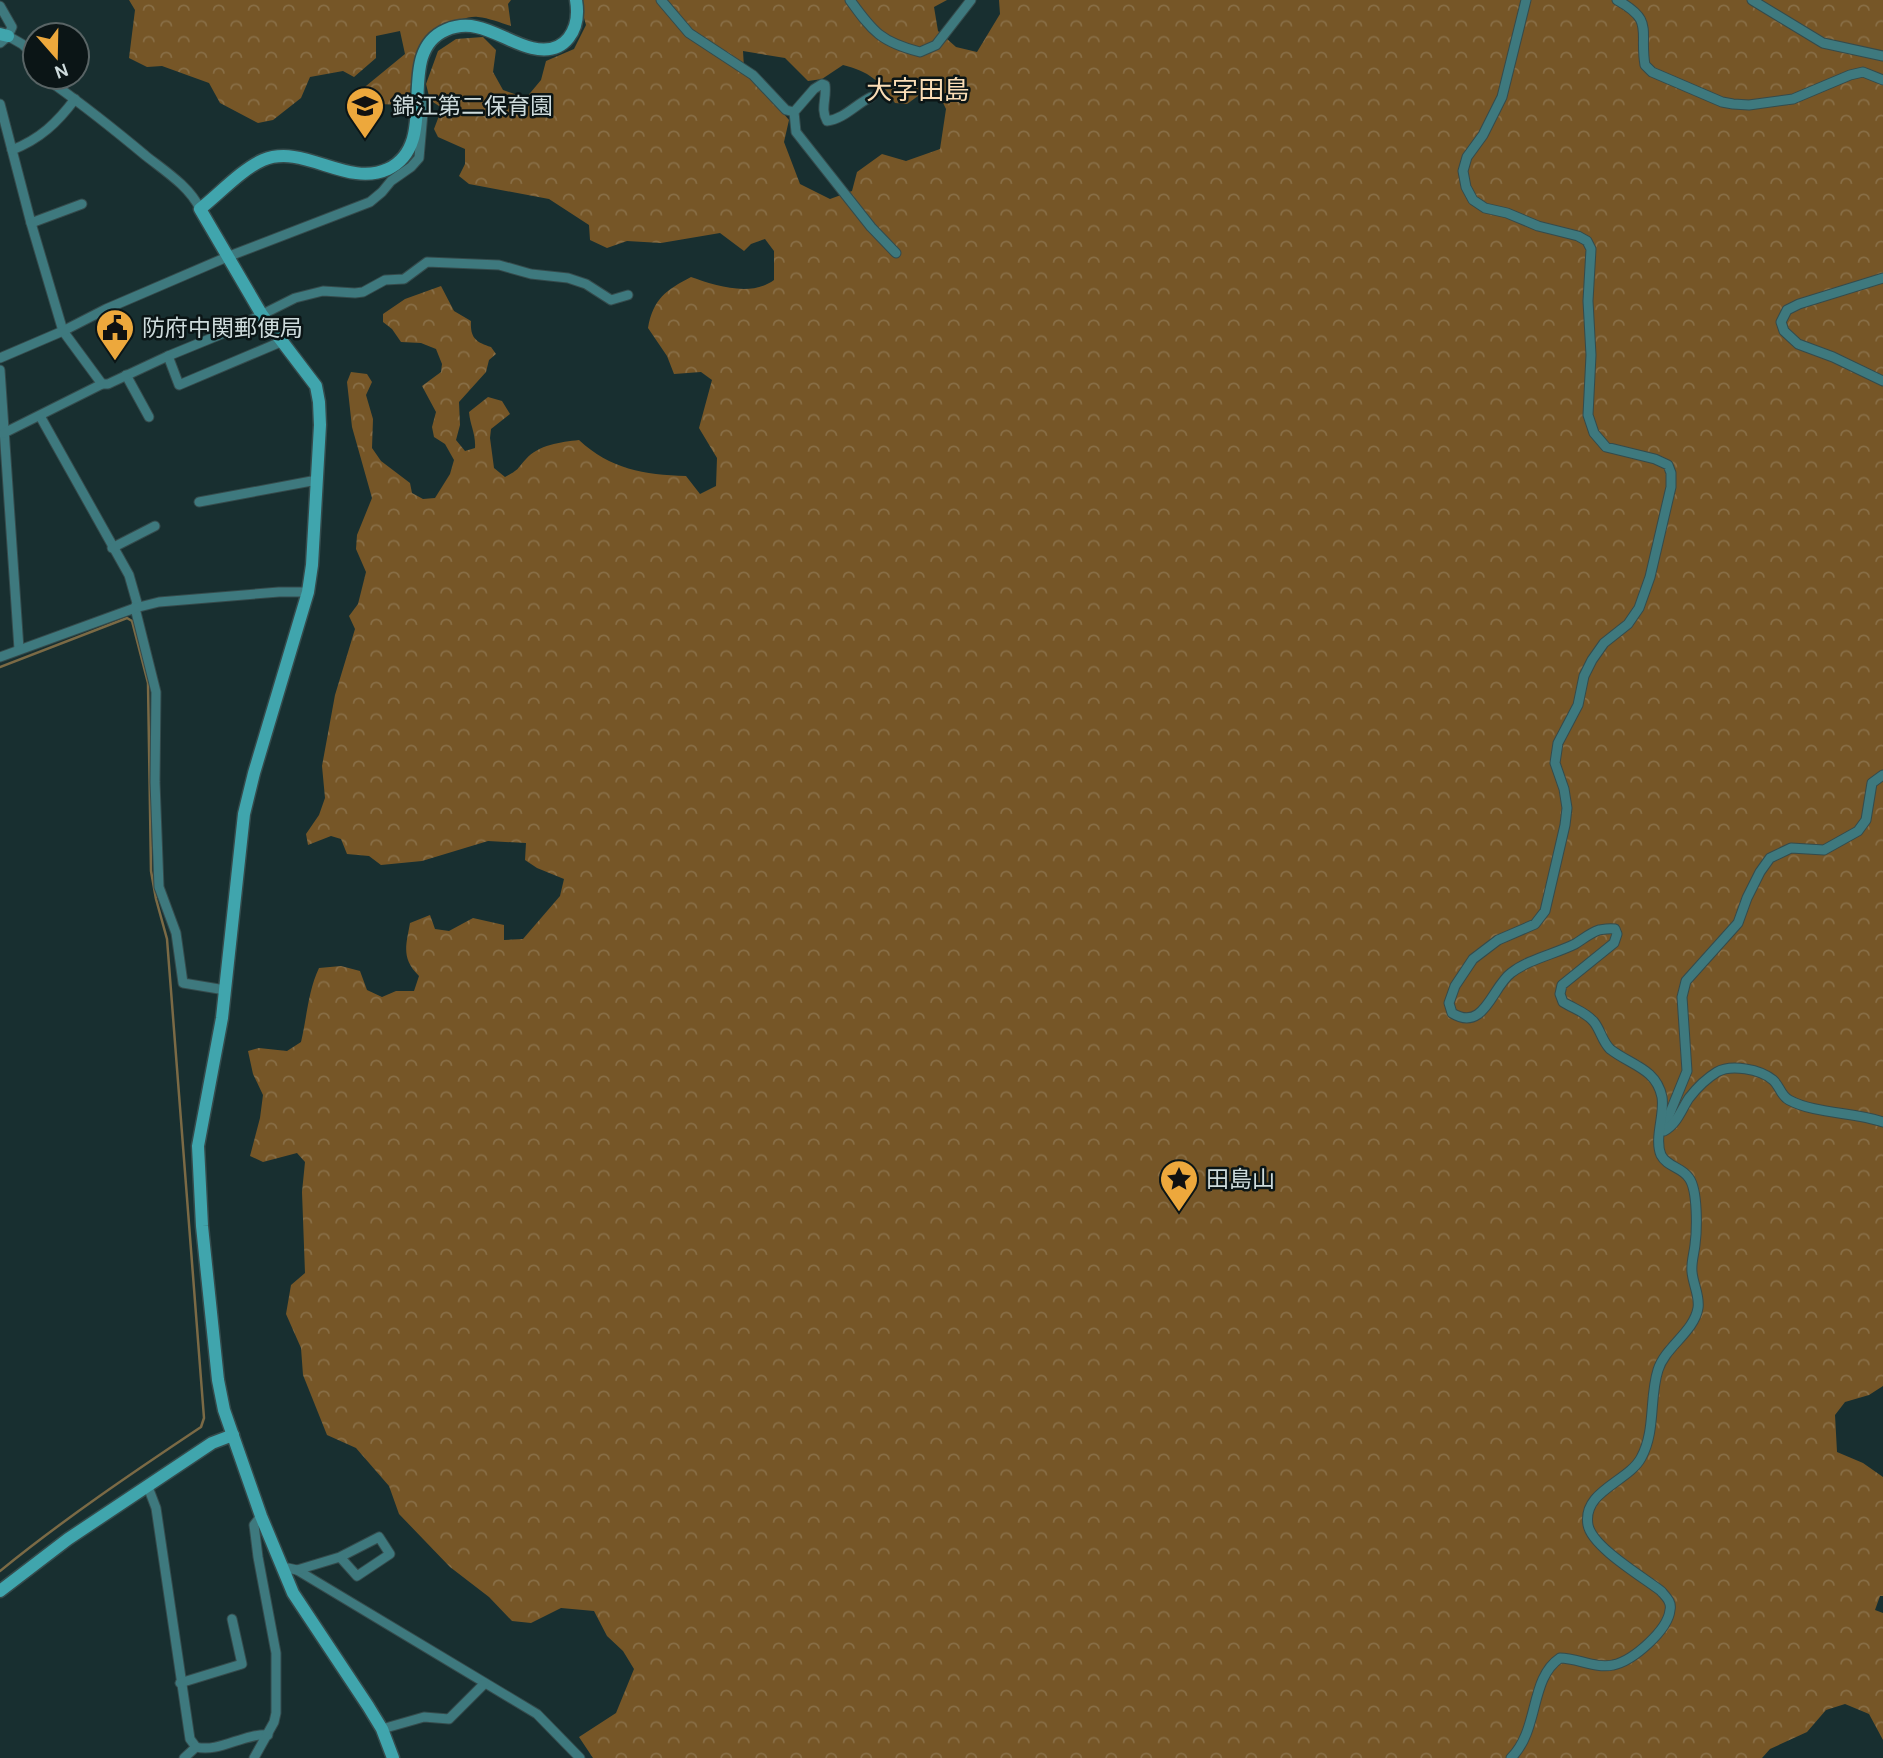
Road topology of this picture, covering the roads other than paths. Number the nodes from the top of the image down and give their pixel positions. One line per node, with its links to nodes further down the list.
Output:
1 (576, 0): 14 (street)
2 (661, 0): 18 (street)
3 (850, 0): 4 (street)
4 (971, 0)
5 (1526, 0): 50 (street)
6 (1617, 0): 12 (street)
7 (1752, 0): 11 (street)
8 (0, 6): 9 (street)
9 (3, 38): 10 (street)
10 (21, 44)
11 (1883, 56)
12 (1883, 80)
13 (64, 91): 16 (street)
14 (418, 97): 21 (street); 24 (street)
15 (872, 97): 18 (street)
16 (75, 99): 19 (street); 21 (street)
17 (0, 104): 19 (street)
18 (794, 113): 23 (street)
19 (12, 150): 22 (street)
20 (82, 204): 22 (street)
21 (200, 209): 24 (street)
22 (31, 223): 28 (street)
23 (896, 253)
24 (227, 257): 27 (street); 28 (street)
25 (1883, 278): 34 (street)
26 (628, 295): 27 (street)
27 (262, 315): 29 (street); 30 (street)
28 (63, 331): 31 (street); 35 (street)
29 (283, 341): 30 (street); 39 (street)
30 (168, 356): 33 (street)
31 (0, 358)
32 (0, 370): 38 (street)
33 (126, 375): 35 (street); 37 (street)
34 (1883, 381)
35 (102, 384): 36 (street)
36 (40, 416): 38 (street); 42 (street)
37 (149, 417)
38 (4, 433): 45 (street)
39 (317, 480): 40 (street); 43 (street)
40 (199, 502)
41 (155, 526): 42 (street)
42 (112, 548): 44 (street)
43 (308, 592): 44 (street); 48 (street)
44 (135, 608): 45 (street); 48 (street)
45 (19, 649): 46 (street)
46 (0, 657)
47 (1883, 775): 50 (street)
48 (225, 990): 51 (street)
49 (1883, 1122): 50 (street)
50 (1661, 1133): 68 (street)
51 (233, 1435): 52 (street); 53 (street)
52 (148, 1487): 57 (street); 59 (street)
53 (261, 1516): 55 (street); 62 (street)
54 (340, 1557): 54 (street); 56 (street)
55 (283, 1570): 56 (street); 61 (street)
56 (297, 1570): 60 (street)
57 (0, 1591)
58 (232, 1619): 59 (street)
59 (180, 1683): 63 (street)
60 (484, 1684): 61 (street); 67 (street)
61 (382, 1729): 66 (street)
62 (268, 1735): 63 (street); 65 (street)
63 (196, 1746): 64 (street)
64 (184, 1758)
65 (254, 1758)
66 (393, 1758)
67 (580, 1758)
68 (1511, 1758)

